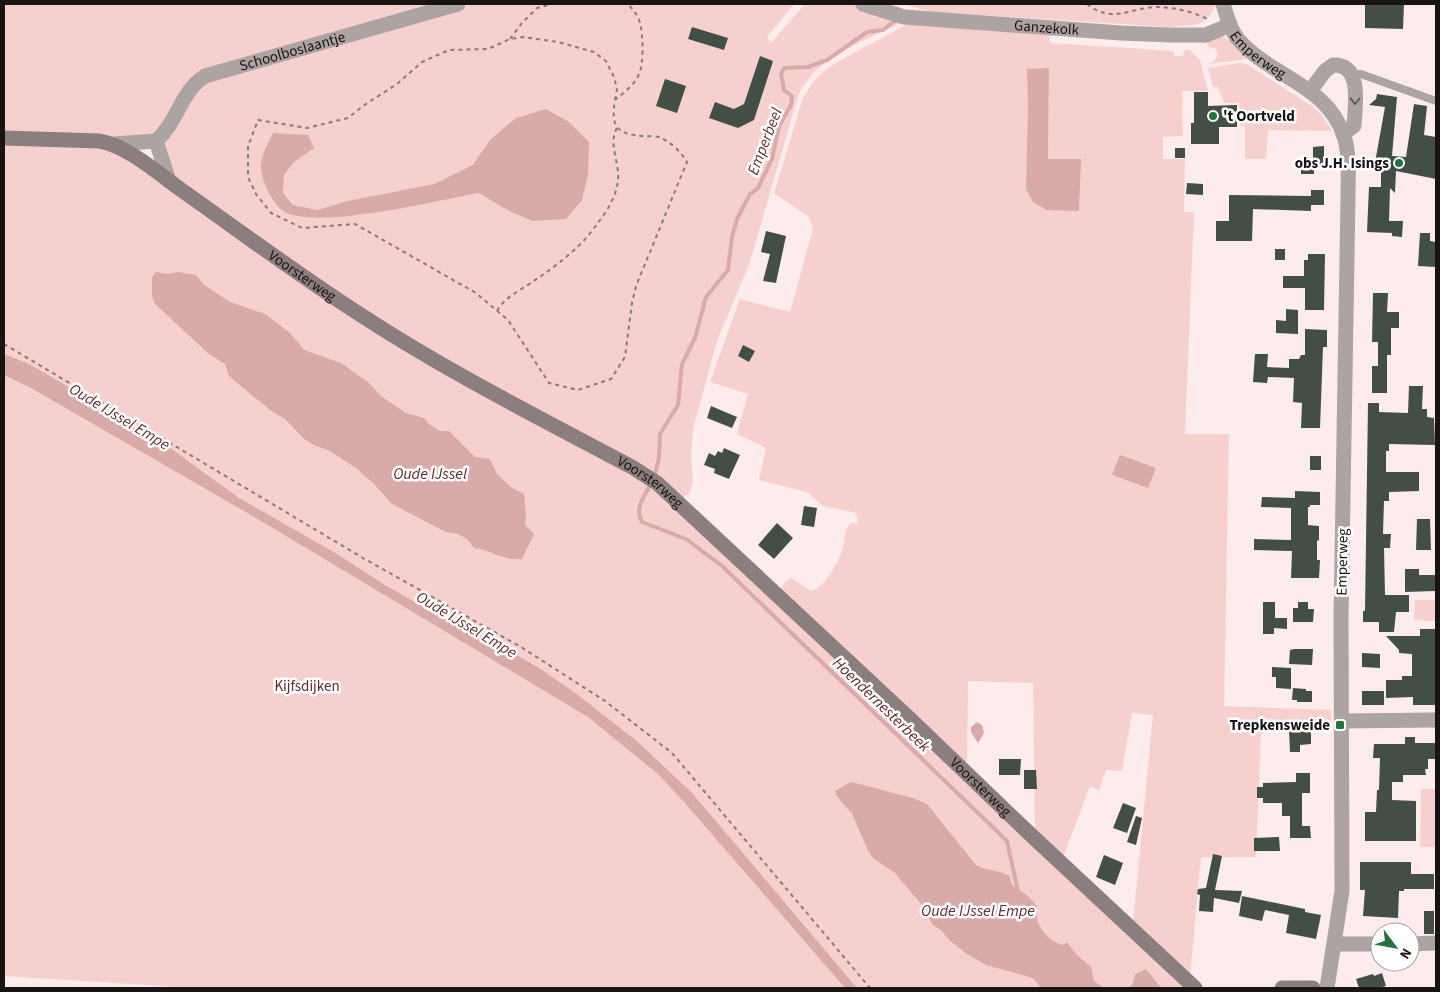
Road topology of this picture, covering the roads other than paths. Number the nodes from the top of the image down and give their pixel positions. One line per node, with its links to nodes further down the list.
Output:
1 (458, 4): 10 (street, Schoolboslaantje)
2 (863, 4): 4 (street, Ganzekolk)
3 (1223, 4): 4 (street, Emperweg)
4 (1224, 27): 6 (street, Emperweg)
5 (1353, 76): 6 (street); 7 (lane); 8 (street, one-way to 8)
6 (1310, 90): 8 (street, Emperweg)
7 (1436, 101)
8 (1344, 134): 14 (street, Emperweg)
9 (4, 138): 11 (street, Voorsterweg)
10 (156, 141): 11 (street); 12 (street)
11 (114, 144): 12 (street, Voorsterweg)
12 (169, 181): 19 (street, Voorsterweg)
13 (1436, 720): 14 (street)
14 (1342, 721): 15 (street, Emperweg)
15 (1334, 944): 16 (street); 22 (street, Emperweg)
16 (1370, 944)
17 (1420, 944): 18 (street)
18 (1436, 944)
19 (1195, 988)
20 (1282, 988): 21 (street)
21 (1313, 988)
22 (1327, 988)

